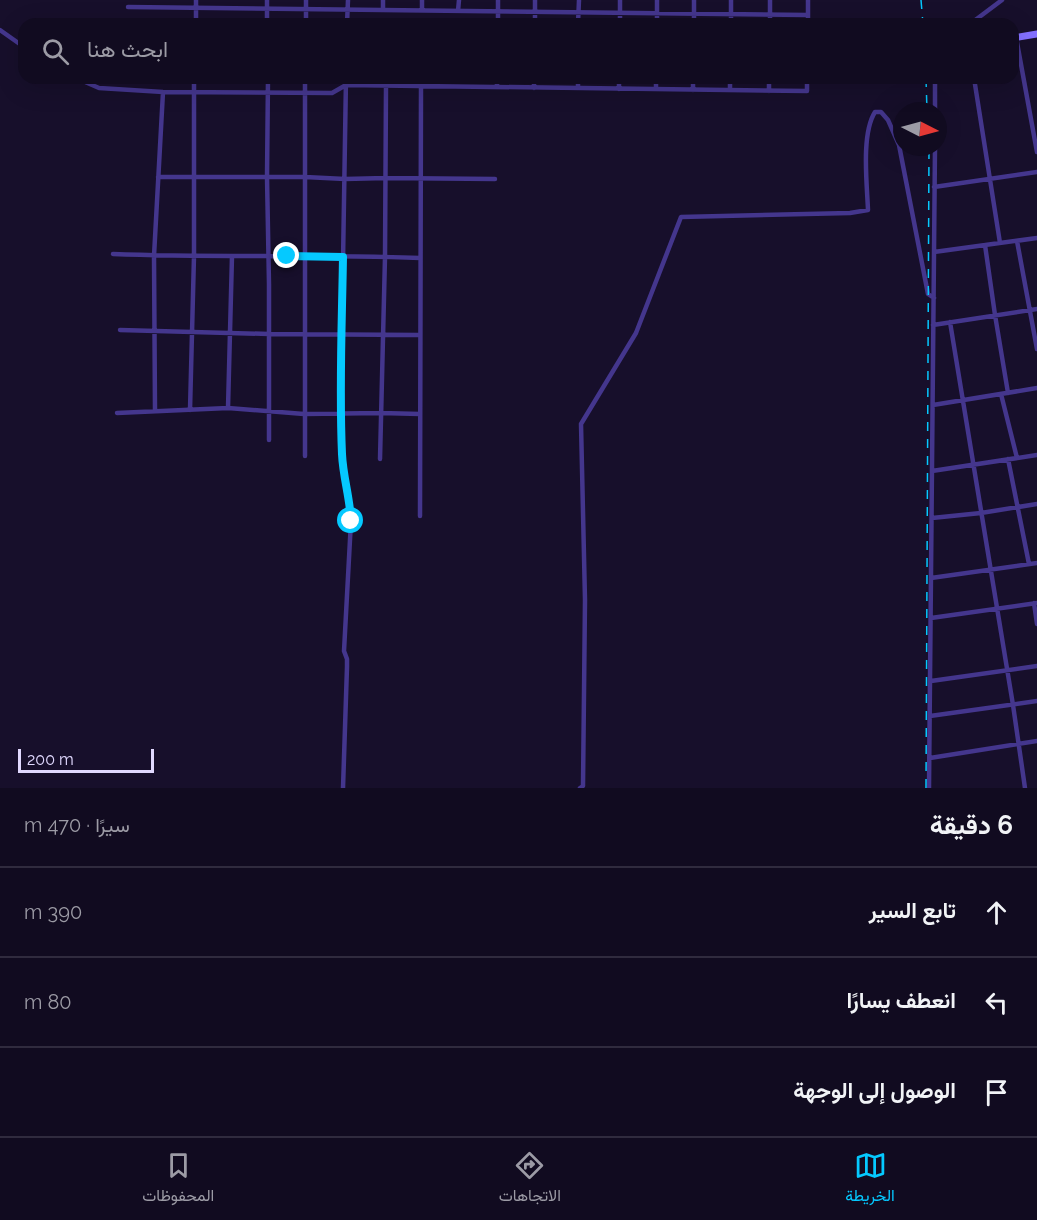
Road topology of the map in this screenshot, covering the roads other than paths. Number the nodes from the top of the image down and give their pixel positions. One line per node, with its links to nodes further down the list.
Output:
1 (196, 0): 19 (street)
2 (267, 0): 20 (street)
3 (306, 0): 21 (street)
4 (348, 0): 22 (street)
5 (383, 0): 23 (street)
6 (422, 0): 24 (street)
7 (459, 0): 25 (street)
8 (498, 0): 26 (street)
9 (536, 0): 27 (street)
10 (579, 0): 28 (street)
11 (620, 0): 29 (street)
12 (657, 0): 30 (street)
13 (694, 0): 31 (street)
14 (731, 0): 32 (street)
15 (770, 0): 33 (street)
16 (808, 0): 34 (street)
17 (1002, 0): 46 (street)
18 (128, 7): 19 (street)
19 (196, 8): 20 (street); 35 (street)
20 (267, 9): 21 (street); 36 (street)
21 (306, 9): 22 (street); 37 (street)
22 (347, 9): 23 (street); 38 (street)
23 (383, 10): 24 (street)
24 (422, 10): 25 (street)
25 (458, 11): 26 (street)
26 (498, 11): 27 (street); 39 (street)
27 (535, 12): 28 (street); 40 (street)
28 (579, 12): 29 (street); 41 (street)
29 (620, 13): 30 (street); 42 (street)
30 (657, 13): 31 (street); 43 (street)
31 (694, 14): 32 (street); 44 (street)
32 (731, 14): 33 (street); 45 (street)
33 (770, 15): 34 (street)
34 (808, 15)
35 (196, 18)
36 (267, 18)
37 (306, 18)
38 (347, 18)
39 (498, 18)
40 (535, 18)
41 (578, 18)
42 (620, 18)
43 (657, 18)
44 (694, 18)
45 (731, 18)
46 (978, 18)
47 (0, 30): 50 (street)
48 (1037, 34): 49 (street)
49 (1019, 37)
50 (18, 43)
51 (1019, 59): 81 (street)
52 (90, 84): 76 (street)
53 (195, 84): 77 (street)
54 (268, 84): 78 (street)
55 (305, 84): 79 (street)
56 (578, 84): 70 (street)
57 (619, 84): 71 (street)
58 (656, 84): 72 (street)
59 (693, 84): 73 (street)
60 (730, 84): 74 (street)
61 (769, 84): 75 (street)
62 (807, 84): 75 (street)
63 (935, 84): 80 (street)
64 (975, 84): 92 (street)
65 (346, 85): 66 (street); 79 (street); 90 (street)
66 (386, 86): 67 (street); 88 (street)
67 (421, 86): 68 (street); 89 (street)
68 (497, 87): 69 (street)
69 (534, 87): 70 (street)
70 (578, 88): 71 (street)
71 (619, 89): 72 (street)
72 (656, 89): 73 (street)
73 (693, 90): 74 (street)
74 (730, 90): 75 (street)
75 (769, 91)
76 (163, 92): 77 (street); 84 (street)
77 (194, 92): 78 (street); 85 (street)
78 (268, 92): 79 (street); 86 (street)
79 (305, 92): 87 (street)
80 (935, 102)
81 (1037, 152)
82 (935, 156): 93 (street)
83 (1037, 172): 92 (street)
84 (158, 177): 85 (street); 101 (street)
85 (194, 177): 86 (street); 102 (street)
86 (267, 177): 87 (street); 104 (street)
87 (305, 177): 90 (street); 100 (street)
88 (386, 178): 89 (street); 90 (street); 106 (street)
89 (420, 178): 91 (street); 107 (street)
90 (345, 179): 105 (street)
91 (495, 179)
92 (991, 179): 93 (street); 96 (street)
93 (934, 187): 98 (street)
94 (1037, 238): 95 (street)
95 (1017, 241): 96 (street); 110 (street)
96 (1000, 243): 97 (street)
97 (985, 245): 98 (street); 111 (street)
98 (934, 252): 108 (street)
99 (113, 254): 101 (street)
100 (305, 255): 104 (street); 105 (street); 119 (street)
101 (154, 256): 102 (street); 115 (street)
102 (194, 256): 103 (street); 116 (street)
103 (232, 256): 104 (street); 117 (street)
104 (268, 257): 118 (street)
105 (343, 257): 106 (street); 120 (street)
106 (385, 257): 107 (street); 121 (street)
107 (420, 258): 122 (street)
108 (934, 298): 113 (street); 169 (street)
109 (1037, 309): 110 (street)
110 (1030, 310): 111 (street); 123 (street)
111 (995, 315): 112 (street); 125 (street)
112 (950, 322): 113 (street); 127 (street)
113 (933, 325): 128 (street)
114 (120, 330): 115 (street)
115 (155, 331): 116 (street); 131 (street)
116 (192, 332): 117 (street); 130 (street)
117 (230, 333): 118 (street); 129 (street)
118 (269, 334): 119 (street); 132 (street)
119 (305, 334): 120 (street); 136 (street)
120 (342, 334): 121 (street); 134 (street)
121 (383, 334): 122 (street); 135 (street)
122 (420, 335): 137 (street)
123 (1037, 350)
124 (1037, 388): 125 (street)
125 (1008, 393): 126 (street)
126 (1000, 394): 127 (street); 141 (street)
127 (962, 400): 128 (street); 144 (street)
128 (933, 405): 145 (street)
129 (228, 408): 130 (street); 132 (street)
130 (190, 410): 131 (street)
131 (155, 411): 133 (street)
132 (269, 411): 136 (street); 138 (street)
133 (117, 413)
134 (342, 413): 135 (street); 136 (street); 168 (street)
135 (381, 413): 137 (street); 142 (street)
136 (304, 414): 140 (street)
137 (420, 414): 149 (street)
138 (269, 440)
139 (1037, 455): 141 (street)
140 (305, 456)
141 (1017, 458): 143 (street)
142 (380, 459)
143 (1008, 459): 144 (street); 147 (street)
144 (973, 465): 145 (street); 148 (street)
145 (932, 471): 150 (street)
146 (1037, 504): 147 (street)
147 (1017, 507): 148 (street); 152 (street)
148 (981, 513): 150 (street); 153 (street)
149 (420, 516)
150 (932, 518): 154 (street)
151 (1037, 563): 152 (street)
152 (1029, 564): 153 (street)
153 (990, 570): 154 (street); 156 (street)
154 (932, 578): 157 (street)
155 (1035, 603): 156 (street); 158 (street)
156 (997, 609): 157 (street); 160 (street)
157 (931, 618): 161 (street)
158 (1037, 624)
159 (1037, 666): 160 (street)
160 (1007, 670): 161 (street); 163 (street)
161 (931, 681): 164 (street)
162 (1037, 701): 163 (street)
163 (1012, 705): 164 (street); 166 (street)
164 (930, 716): 167 (street)
165 (1037, 741): 166 (street)
166 (1018, 744): 167 (street); 171 (street)
167 (930, 758): 170 (street)
168 (343, 788)
169 (580, 788)
170 (929, 788)
171 (1025, 788)

